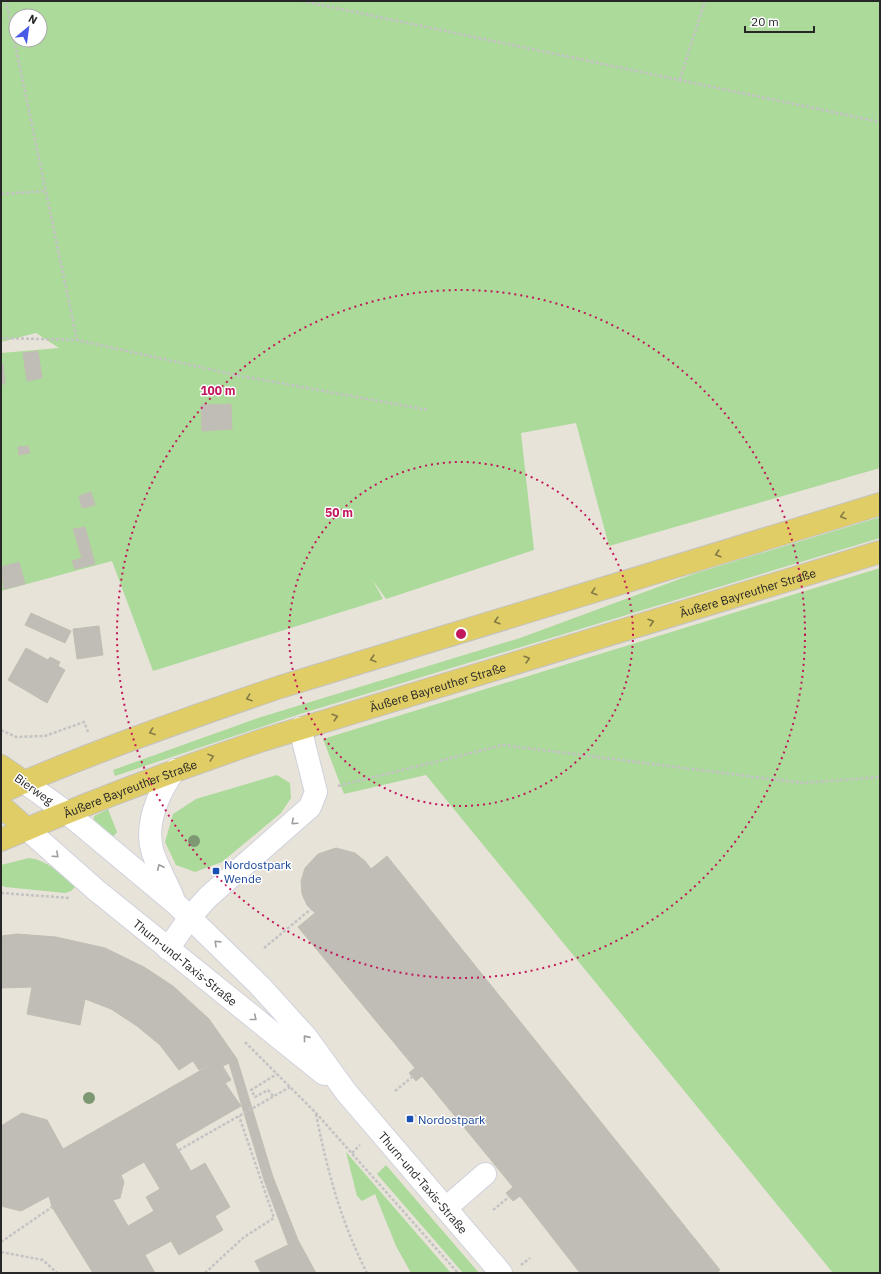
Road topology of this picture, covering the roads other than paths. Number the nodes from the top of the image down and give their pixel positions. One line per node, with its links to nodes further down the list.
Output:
1 (880, 504): 6 (main road, one-way to 6)
2 (880, 552): 3 (main road, Äußere Bayreuther Straße, one-way to 2)
3 (300, 728): 5 (main road, Äußere Bayreuther Straße, one-way to 3); 12 (street, one-way to 12)
4 (1, 766): 6 (main road, Bierweg)
5 (175, 770): 9 (main road, Äußere Bayreuther Straße); 12 (street, one-way to 5)
6 (24, 782): 7 (main road); 9 (street, Bierweg)
7 (1, 792)
8 (1, 806): 10 (main road)
9 (66, 812): 10 (main road, Äußere Bayreuther Straße); 12 (street, Thurn-und-Taxis-Straße)
10 (27, 829): 11 (main road, Äußere Bayreuther Straße); 13 (street, Thurn-und-Taxis-Straße, one-way to 13)
11 (1, 840)
12 (182, 910): 13 (street); 14 (street, Thurn-und-Taxis-Straße, one-way to 12)
13 (168, 949): 14 (street, Thurn-und-Taxis-Straße, one-way to 14)
14 (346, 1092): 16 (street, Thurn-und-Taxis-Straße)
15 (485, 1174): 16 (street)
16 (446, 1208): 17 (street, Thurn-und-Taxis-Straße)
17 (501, 1273)

